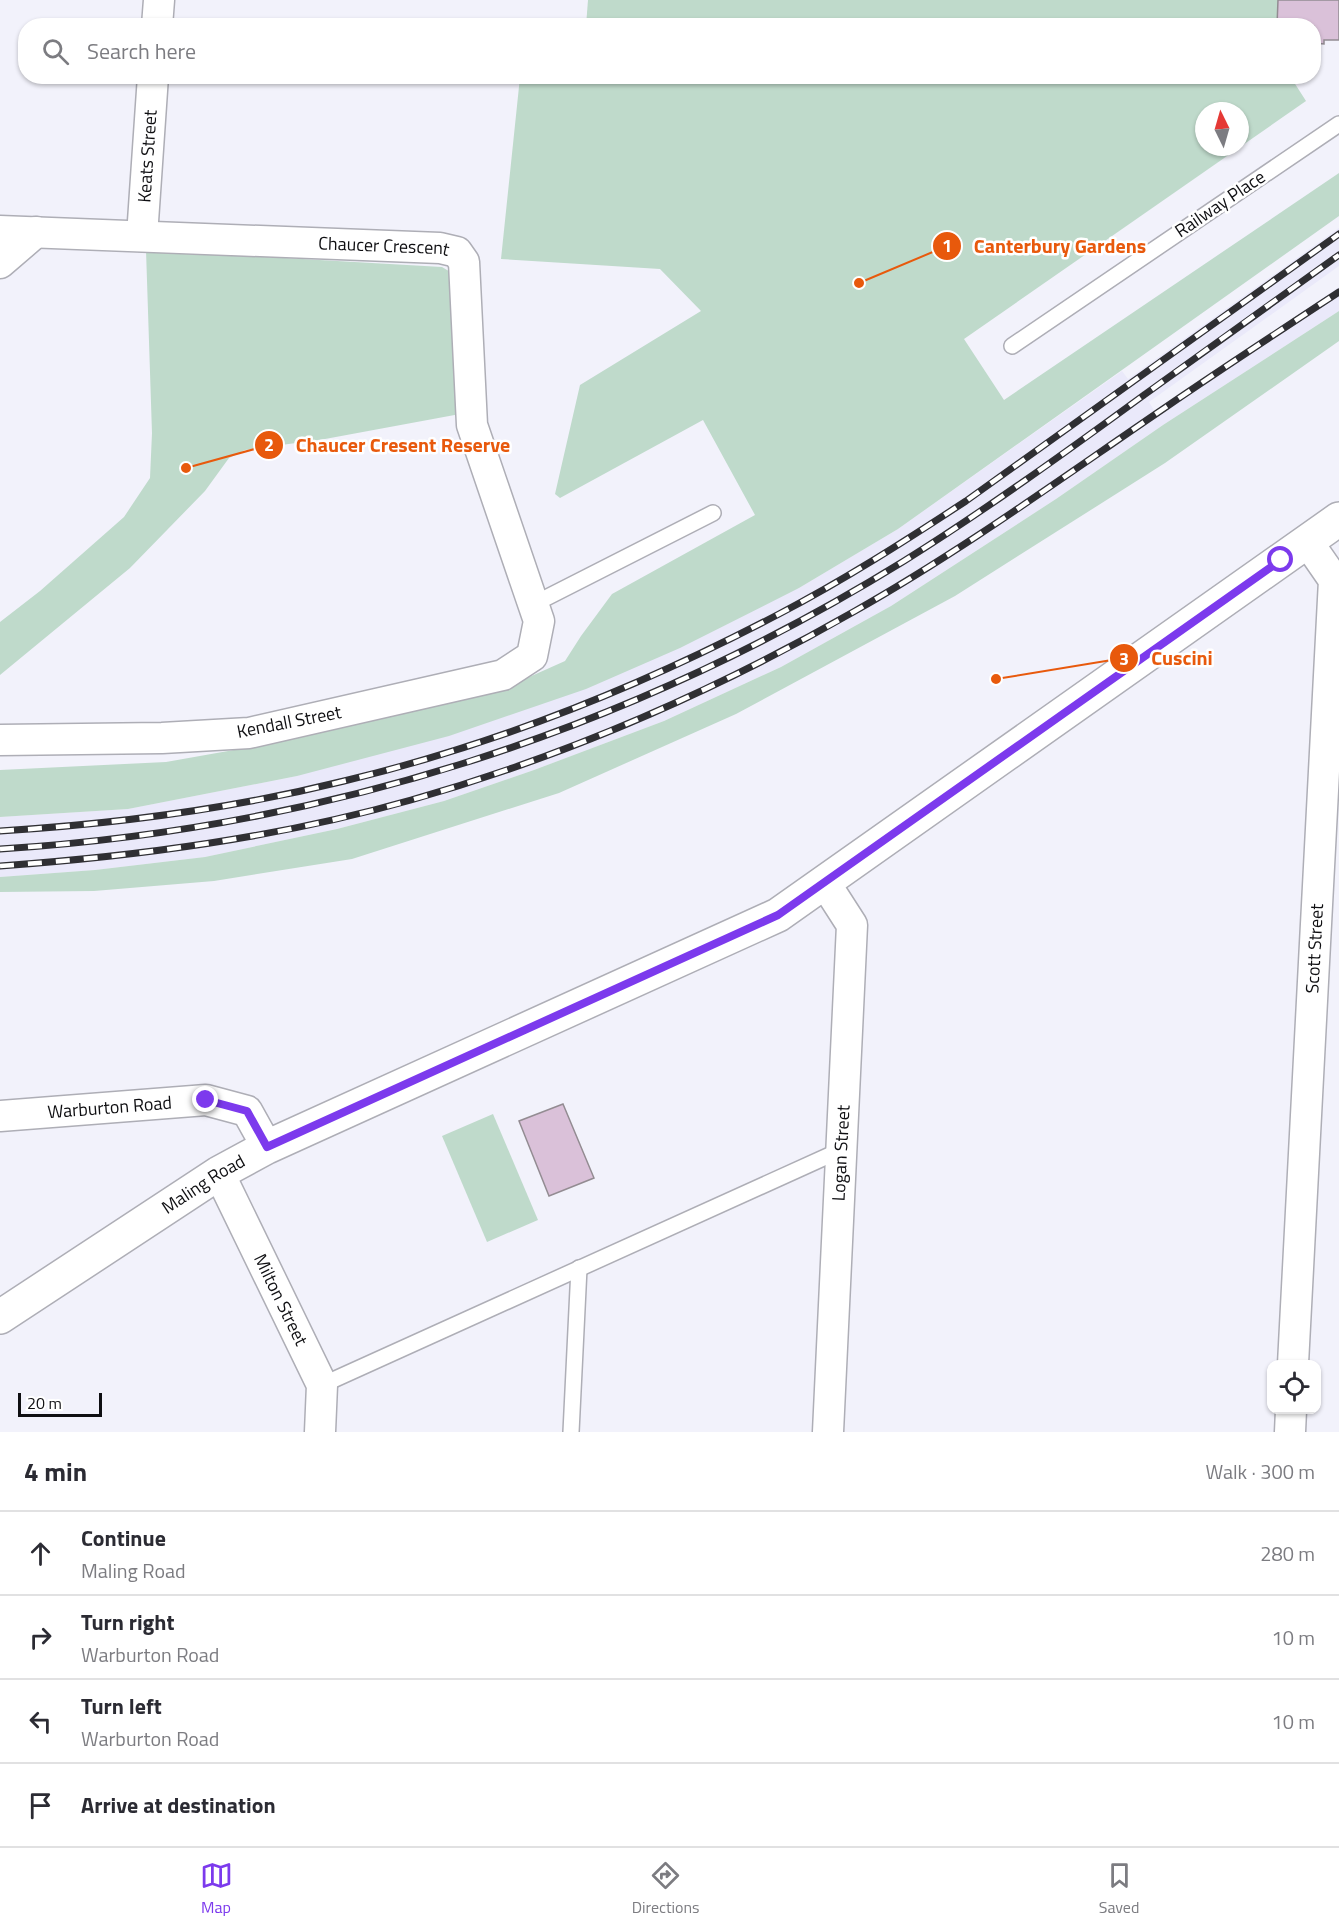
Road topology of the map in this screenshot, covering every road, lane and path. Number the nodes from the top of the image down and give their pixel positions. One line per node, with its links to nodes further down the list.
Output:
1 (159, 0): 2 (street)
2 (158, 18)
3 (152, 84): 7 (street, Keats Street)
4 (1339, 124): 9 (lane, Railway Place)
5 (0, 231): 6 (street, Chaucer Crescent)
6 (36, 232): 7 (street, Chaucer Crescent); 8 (street)
7 (142, 236): 13 (street, Chaucer Crescent)
8 (0, 263)
9 (1012, 346)
10 (713, 513): 13 (lane)
11 (1339, 519): 12 (street, Maling Road)
12 (1307, 541): 16 (street, Maling Road); 23 (street, Scott Street)
13 (534, 604): 14 (street, Chaucer Crescent)
14 (532, 656): 15 (street, Kendall Street)
15 (0, 740)
16 (825, 883): 18 (street, Maling Road); 19 (street, Logan Street)
17 (0, 1116): 18 (street, Warburton Road)
18 (267, 1147): 20 (street, Maling Road)
19 (842, 1150): 21 (lane); 28 (street, Logan Street)
20 (219, 1173): 22 (street, Maling Road); 24 (street, Milton Street)
21 (579, 1268): 24 (lane); 27 (lane)
22 (0, 1317)
23 (1293, 1360)
24 (322, 1385): 26 (street, Milton Street)
25 (1291, 1414): 29 (street)
26 (320, 1432)
27 (571, 1432)
28 (828, 1432)
29 (1290, 1432)

